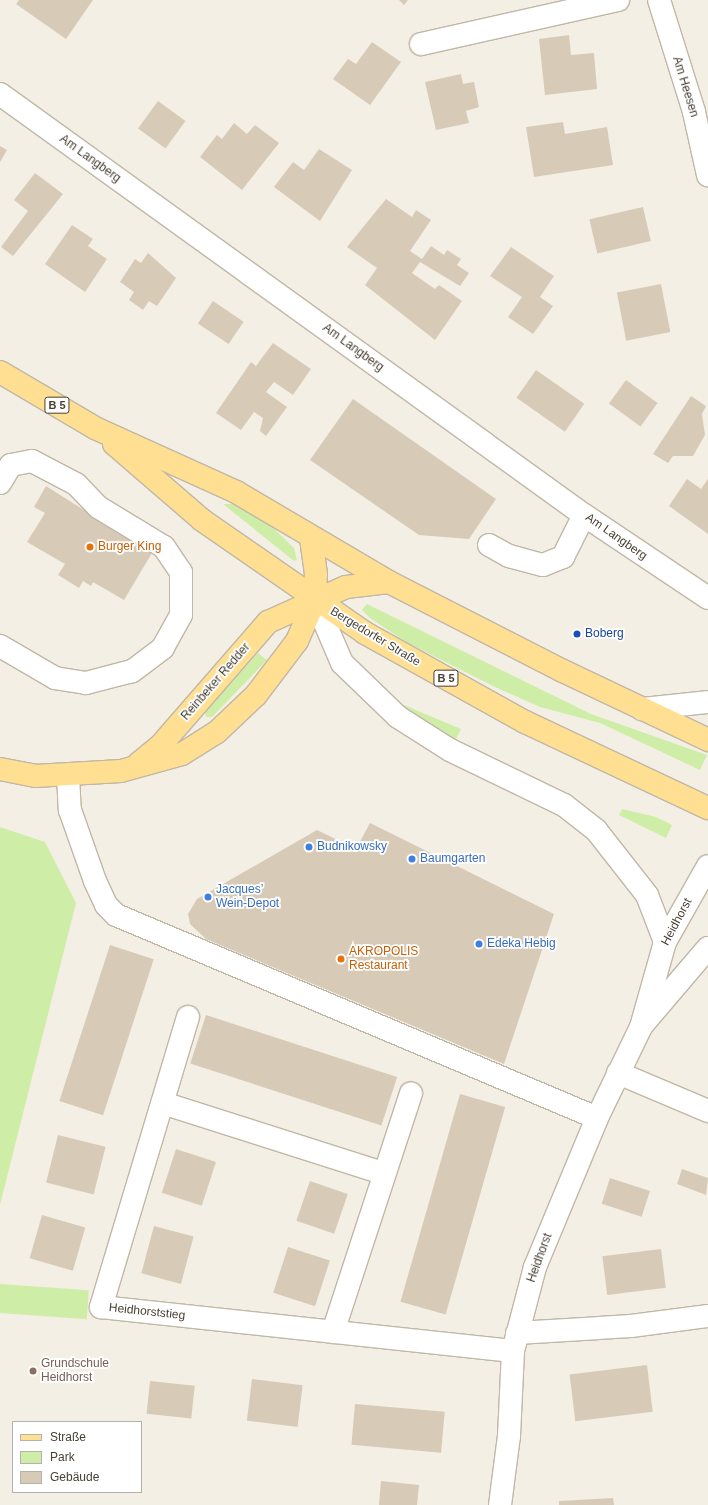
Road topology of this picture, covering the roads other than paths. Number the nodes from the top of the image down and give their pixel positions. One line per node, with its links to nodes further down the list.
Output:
1 (618, 0): 3 (street)
2 (659, 0): 5 (street, Am Heesen)
3 (421, 44)
4 (0, 94): 9 (street, Am Langberg)
5 (708, 175)
6 (0, 372): 7 (main road, Bergedorfer Straße / B 5)
7 (95, 428): 10 (main road, Bergedorfer Straße / B 5); 14 (main road, Bergedorfer Straße / B 5)
8 (0, 483): 15 (street)
9 (584, 515): 11 (street); 13 (street, Am Langberg)
10 (311, 538): 12 (main road, Bergedorfer Straße / B 5); 14 (main road, Reinbeker Redder)
11 (489, 545)
12 (389, 582): 14 (main road, Reinbeker Redder); 17 (main road, Bergedorfer Straße / B 5)
13 (708, 598)
14 (315, 600): 20 (main road, Reinbeker Redder); 20 (main road, Reinbeker Redder); 22 (main road, Bergedorfer Straße / B 5); 24 (street)
15 (0, 646)
16 (708, 702): 17 (street)
17 (642, 709): 18 (main road, Bergedorfer Straße / B 5)
18 (708, 740)
19 (0, 769): 21 (main road, Reinbeker Redder)
20 (121, 771): 21 (main road, Reinbeker Redder)
21 (68, 776): 32 (street)
22 (708, 808)
23 (708, 866): 24 (street, Heidhorst)
24 (665, 942): 27 (street, Heidhorst)
25 (708, 948): 27 (street, Heidhorst)
26 (188, 1017): 30 (street, Heidhorststieg)
27 (641, 1027): 28 (street, Heidhorst)
28 (618, 1073): 31 (street); 32 (street, Heidhorst)
29 (411, 1093): 33 (street)
30 (163, 1103): 33 (street); 35 (street, Heidhorststieg)
31 (708, 1111)
32 (597, 1118): 36 (street, Heidhorst)
33 (383, 1173): 35 (street)
34 (708, 1316): 36 (street, Heidhorststieg)
35 (333, 1332): 36 (street, Heidhorststieg)
36 (515, 1342): 37 (street, Heidhorst)
37 (500, 1505)

